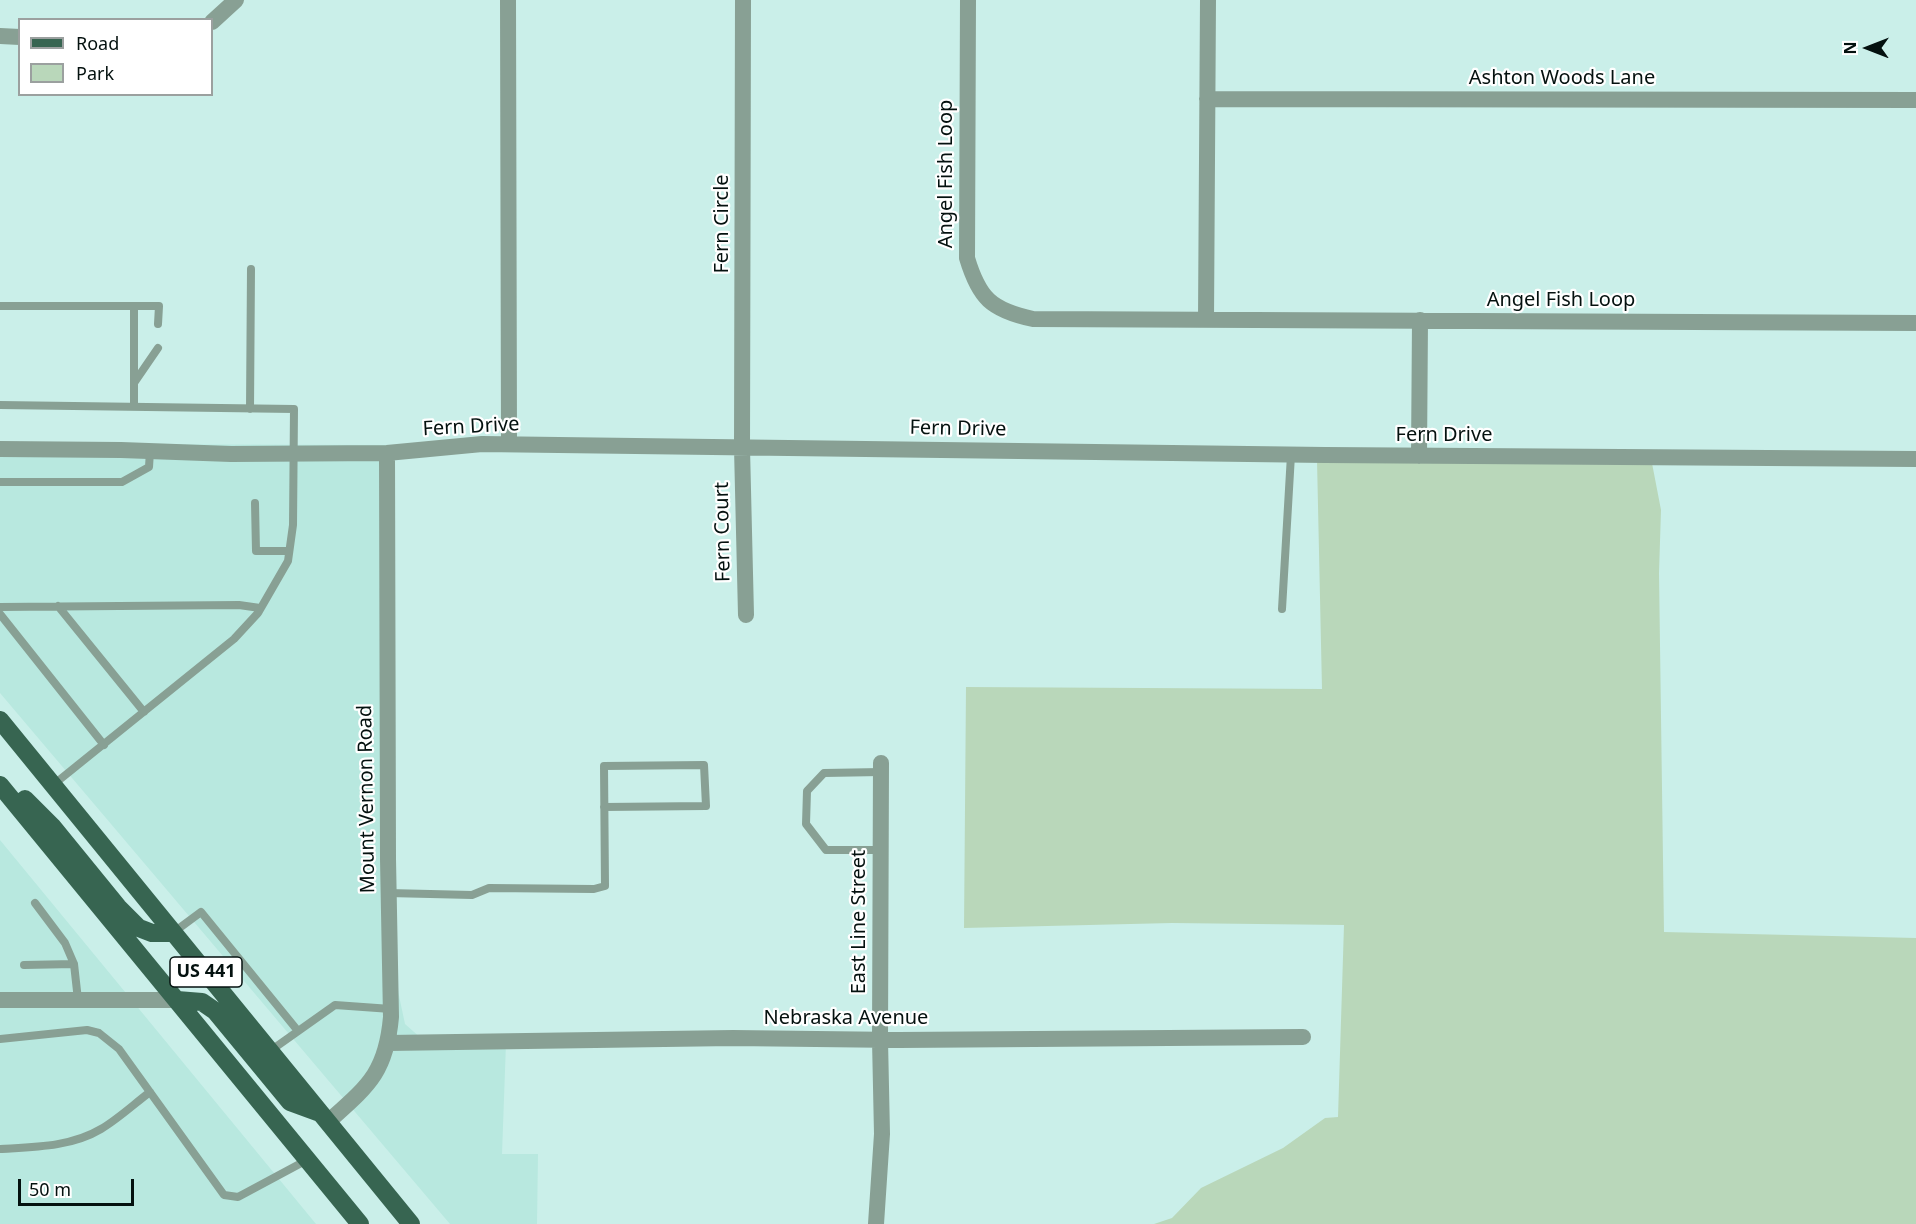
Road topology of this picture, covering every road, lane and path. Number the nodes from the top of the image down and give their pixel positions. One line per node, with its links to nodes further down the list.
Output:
1 (236, 0): 6 (street)
2 (508, 0): 23 (street)
3 (743, 0): 24 (street, Fern Circle)
4 (968, 0): 14 (street, Angel Fish Loop)
5 (1208, 0): 9 (street)
6 (213, 21)
7 (0, 36): 8 (street)
8 (18, 37)
9 (1207, 99): 10 (street, Ashton Woods Lane); 14 (street)
10 (1916, 100)
11 (251, 269): 22 (lane)
12 (0, 306): 13 (lane)
13 (134, 306): 17 (lane); 19 (lane)
14 (1206, 320): 15 (street, Angel Fish Loop)
15 (1420, 320): 16 (street, Angel Fish Loop); 30 (street)
16 (1916, 322)
17 (158, 324)
18 (158, 348): 19 (lane)
19 (134, 383): 21 (lane)
20 (0, 405): 21 (lane)
21 (134, 407): 22 (lane)
22 (250, 409): 28 (lane)
23 (509, 444): 24 (street, Fern Drive); 27 (street, Fern Drive)
24 (742, 448): 29 (street, Fern Drive); 40 (street, Fern Court)
25 (0, 449): 26 (street, Fern Drive)
26 (150, 451): 28 (street, Fern Drive); 32 (lane)
27 (387, 453): 28 (street, Fern Drive); 49 (street, Mount Vernon Road)
28 (294, 454): 34 (lane)
29 (1291, 455): 30 (street, Fern Drive); 38 (lane)
30 (1419, 456): 31 (street, Fern Drive)
31 (1916, 459)
32 (0, 482)
33 (255, 503): 34 (lane)
34 (289, 551): 37 (lane)
35 (58, 606): 36 (lane); 37 (lane); 41 (lane)
36 (0, 607)
37 (260, 608): 41 (lane)
38 (1282, 609)
39 (0, 614): 43 (lane)
40 (746, 615)
41 (144, 712): 43 (lane)
42 (0, 720): 46 (main road, US 441)
43 (104, 745): 46 (lane)
44 (881, 768): 48 (street, East Line Street); 48 (lane)
45 (0, 785): 51 (main road); 56 (main road, US 441)
46 (53, 785): 51 (main road, US 441)
47 (604, 807): 47 (lane); 49 (lane)
48 (880, 850): 61 (street, East Line Street)
49 (388, 893): 57 (street, Mount Vernon Road)
50 (35, 903): 52 (lane)
51 (174, 933): 58 (lane); 63 (main road, US 441)
52 (74, 964): 53 (lane); 55 (lane)
53 (24, 965)
54 (0, 1000): 55 (street)
55 (78, 1000): 56 (street)
56 (177, 1000): 65 (main road); 67 (main road, US 441)
57 (391, 1009): 58 (lane); 62 (street, Mount Vernon Road)
58 (298, 1031): 63 (lane)
59 (1303, 1037): 61 (street, Nebraska Avenue)
60 (0, 1039): 64 (lane)
61 (880, 1040): 62 (street, Nebraska Avenue); 70 (street, East Line Street)
62 (388, 1043): 65 (street, Mount Vernon Road)
63 (270, 1051): 65 (main road, US 441)
64 (150, 1092): 66 (lane); 67 (lane)
65 (325, 1118): 69 (main road, US 441)
66 (0, 1149)
67 (308, 1160): 68 (main road, US 441)
68 (360, 1224)
69 (411, 1224)
70 (876, 1224)

